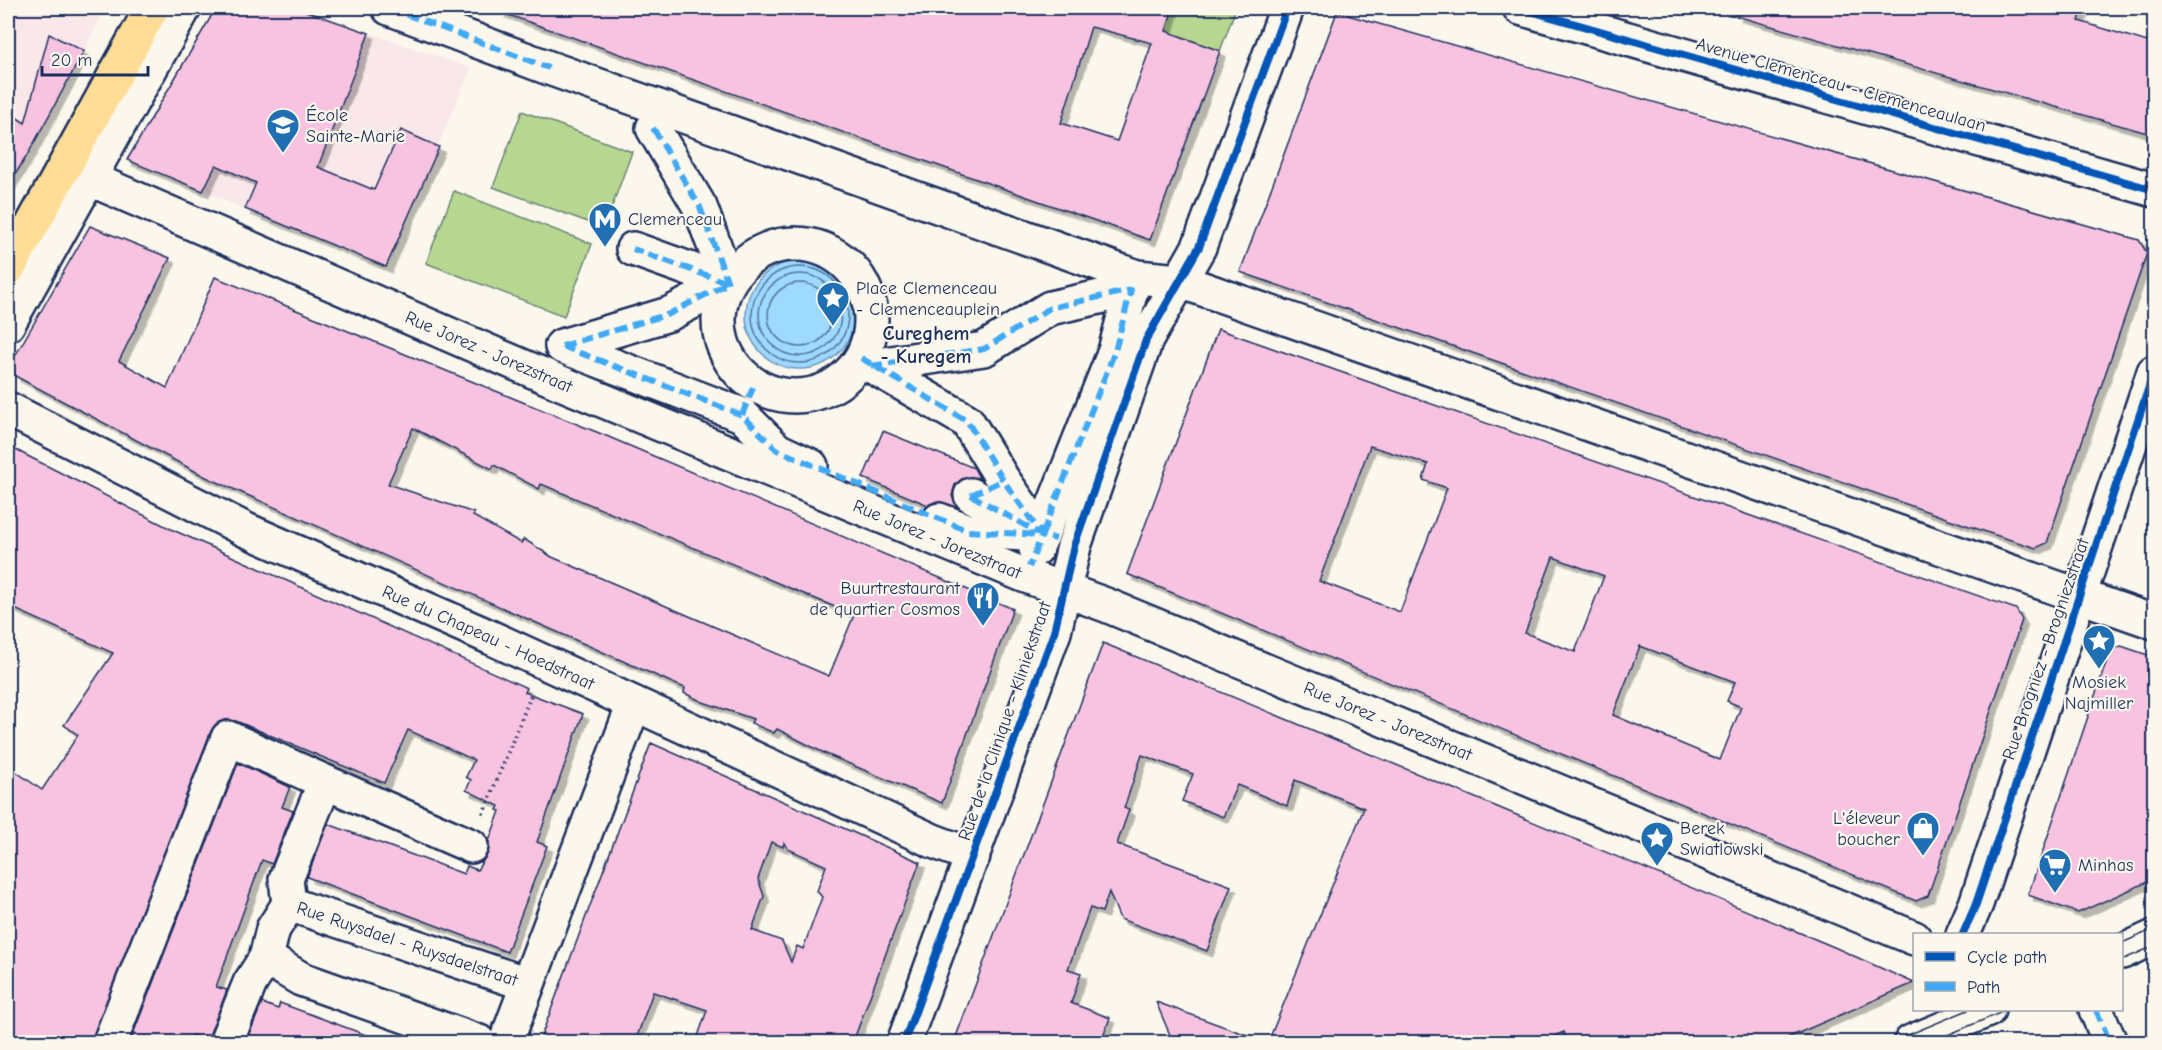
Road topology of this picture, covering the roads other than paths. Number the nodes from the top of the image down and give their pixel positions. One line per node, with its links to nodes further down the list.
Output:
1 (152, 8): 7 (main road)
2 (184, 8): 7 (street)
3 (389, 8): 11 (street)
4 (1287, 8): 11 (street, Rue de la Clinique - Kliniekstraat)
5 (1520, 8): 8 (street, Avenue Clemenceau - Clemenceaulaan)
6 (653, 128): 12 (street)
7 (77, 174): 10 (main road); 13 (street); 21 (street, Rue Jorez - Jorezstraat)
8 (2154, 190)
9 (633, 249): 12 (street)
10 (8, 269)
11 (1180, 281): 21 (street, Rue de la Clinique - Kliniekstraat); 22 (street)
12 (728, 283): 14 (street); 16 (street); 18 (street)
13 (8, 324)
14 (866, 362): 16 (street); 19 (street); 19 (street)
15 (2154, 372): 22 (street, Rue Brogniez - Brogniezstraat)
16 (754, 385): 18 (street)
17 (8, 409): 24 (street, Rue du Chapeau - Hoedstraat)
18 (742, 415): 19 (street)
19 (1049, 537): 20 (street)
20 (1029, 567)
21 (1065, 590): 27 (street, Rue de la Clinique - Kliniekstraat); 31 (street, Rue Jorez - Jorezstraat)
22 (2079, 597): 23 (street); 29 (street, Rue Brogniez - Brogniezstraat)
23 (2154, 622)
24 (634, 704): 27 (street, Rue du Chapeau - Hoedstraat); 34 (street, Rue Ruysdael - Ruysdaelstraat)
25 (325, 782): 26 (street); 28 (street); 38 (street)
26 (471, 846)
27 (973, 856): 42 (street, Rue de la Clinique - Kliniekstraat)
28 (288, 904): 33 (street, Rue Ruysdael - Ruysdaelstraat); 34 (street, Rue Ruysdael - Ruysdaelstraat)
29 (1963, 933)
30 (2154, 937): 32 (street)
31 (1913, 938)
32 (2123, 951)
33 (266, 958): 39 (street, Rue Ruysdael - Ruysdaelstraat); 40 (street)
34 (527, 984): 41 (street, Rue Ruysdael - Ruysdaelstraat)
35 (1985, 1011): 37 (street)
36 (2096, 1011): 43 (street)
37 (1921, 1033)
38 (110, 1042)
39 (226, 1042)
40 (479, 1042)
41 (506, 1042)
42 (904, 1042)
43 (2110, 1042)

